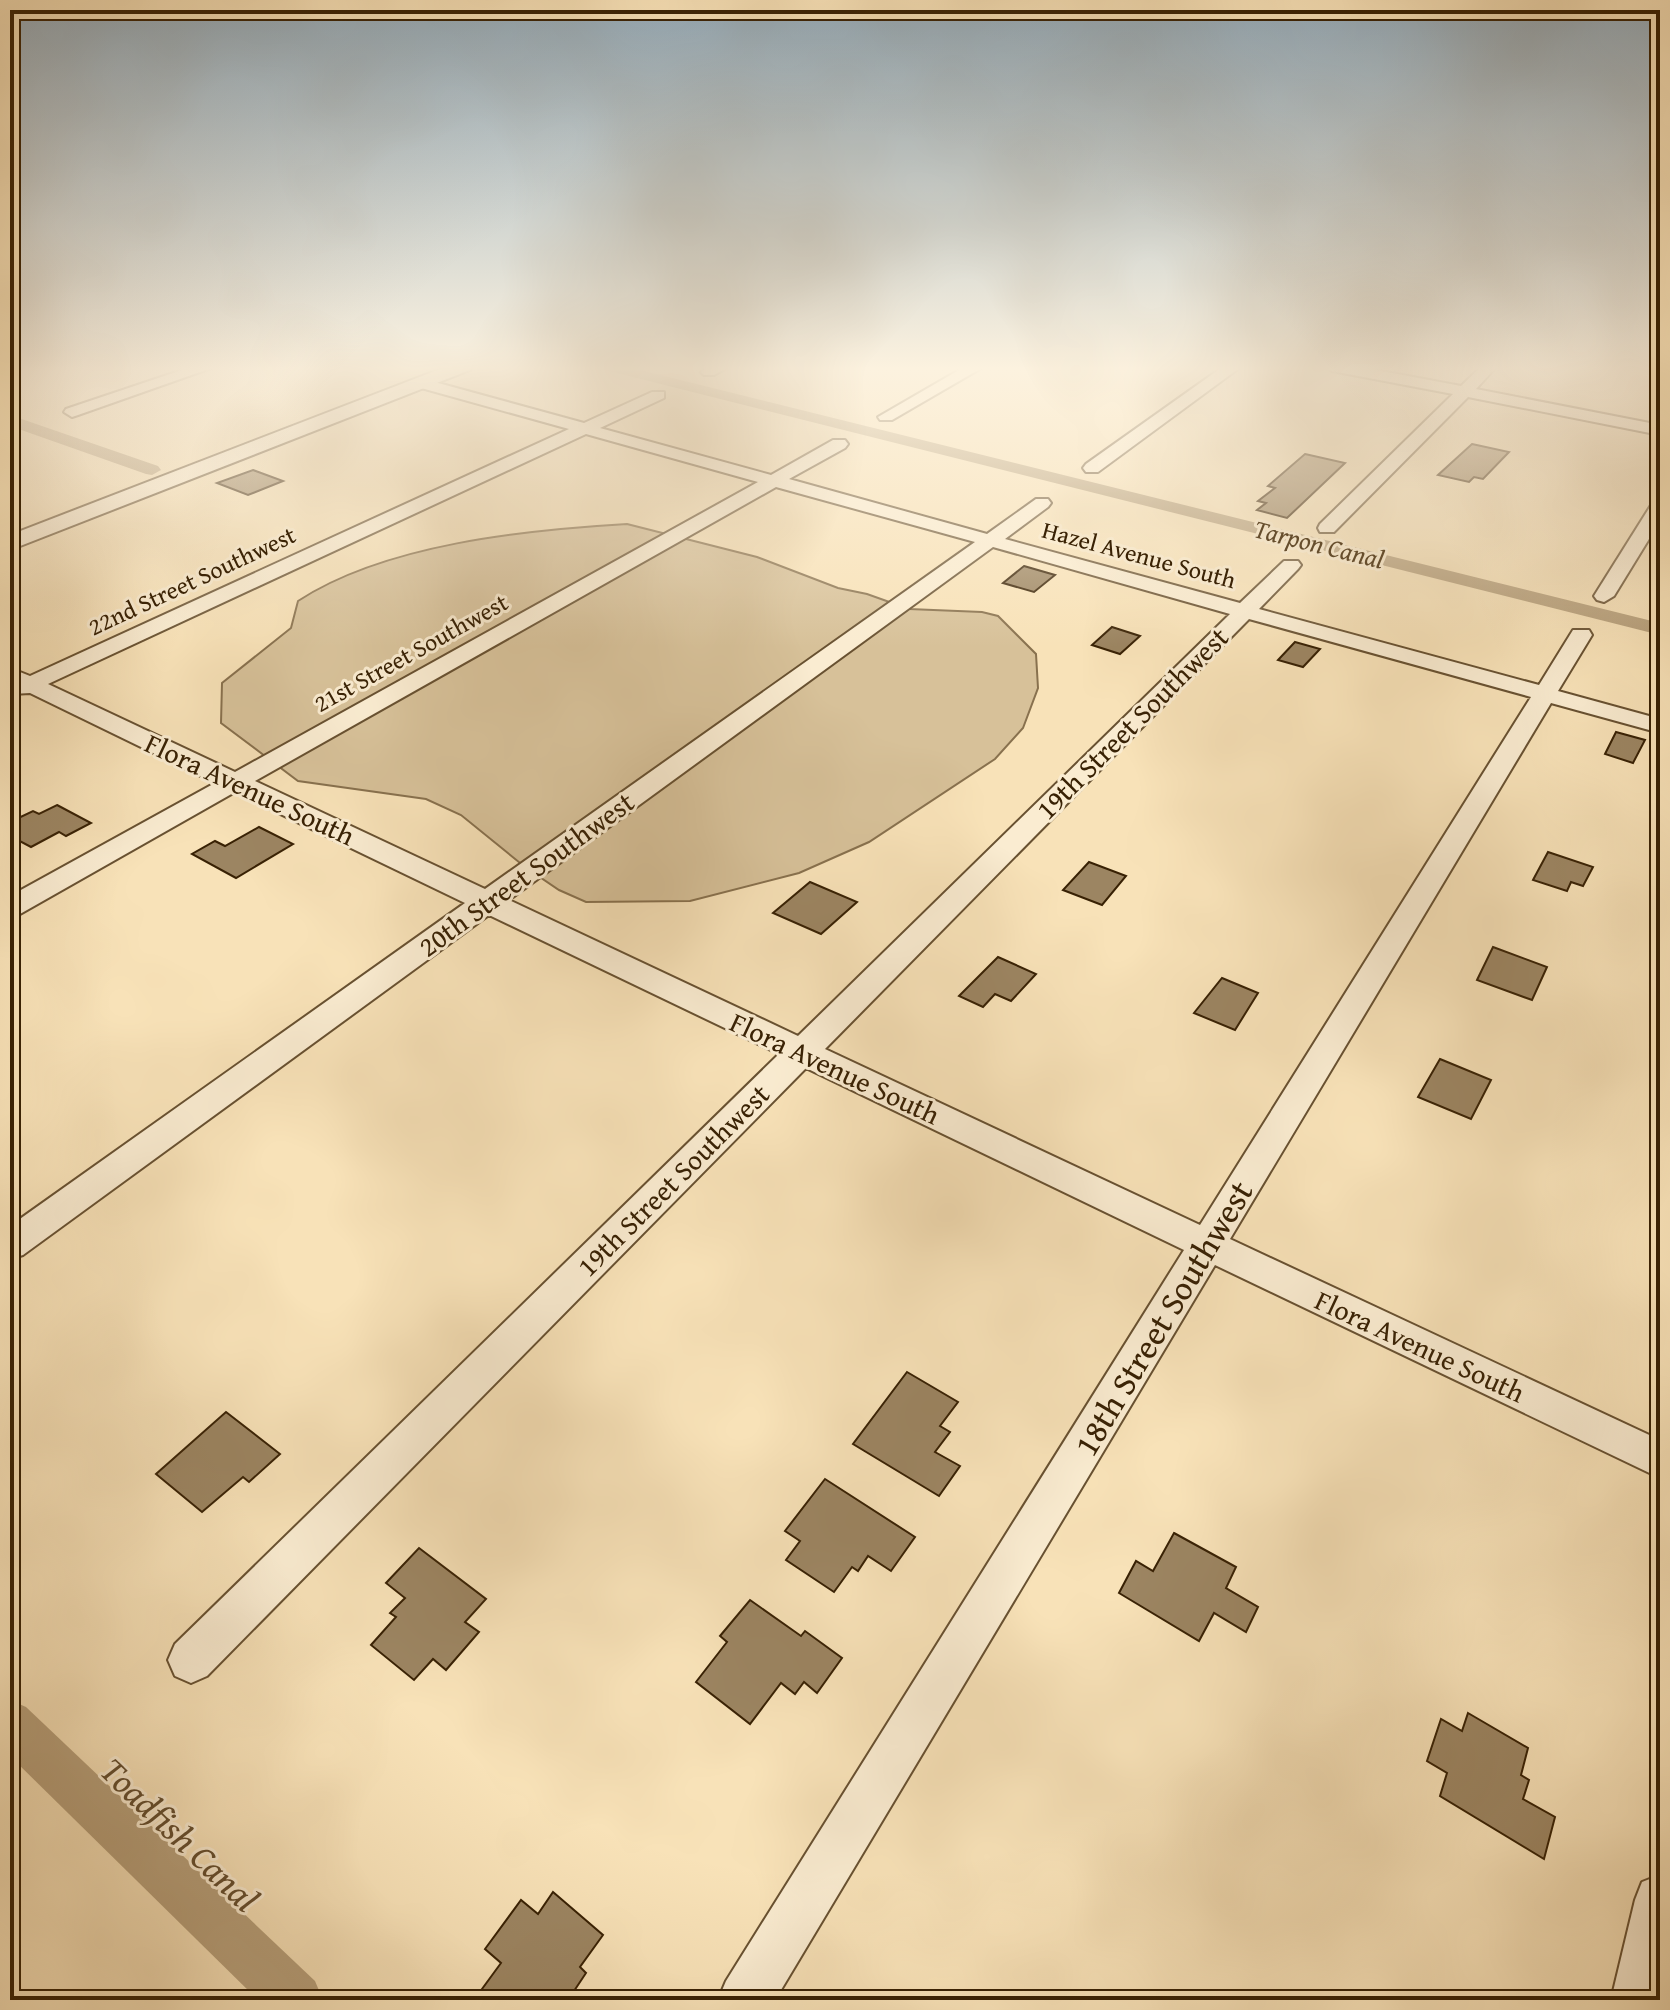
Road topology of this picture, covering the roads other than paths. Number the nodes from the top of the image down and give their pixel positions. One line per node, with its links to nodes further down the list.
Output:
1 (223, 460): 13 (street)
2 (516, 460): 18 (street, 22nd Street Southwest)
3 (699, 460): 8 (street, Hazel Avenue South)
4 (810, 460): 8 (street, 21st Street Southwest)
5 (1103, 460): 7 (street)
6 (1395, 460): 11 (street)
7 (1092, 468)
8 (773, 480): 12 (street, Hazel Avenue South); 21 (street, 21st Street Southwest)
9 (1042, 503): 12 (street, 20th Street Southwest)
10 (1660, 506): 15 (street)
11 (1327, 528)
12 (990, 541): 16 (street, Hazel Avenue South); 22 (street, 20th Street Southwest)
13 (10, 543)
14 (1291, 565): 16 (street, 19th Street Southwest)
15 (1604, 596)
16 (1245, 611): 19 (street, Hazel Avenue South); 24 (street, 19th Street Southwest)
17 (1581, 635): 19 (street, 18th Street Southwest)
18 (17, 684): 21 (street, Flora Avenue South)
19 (1545, 694): 20 (street, Hazel Avenue South); 26 (street, 18th Street Southwest)
20 (1660, 726)
21 (235, 782): 22 (street, Flora Avenue South); 23 (street, 21st Street Southwest)
22 (486, 901): 24 (street, Flora Avenue South); 25 (street, 20th Street Southwest)
23 (10, 908)
24 (802, 1052): 26 (street, Flora Avenue South); 28 (street, 19th Street Southwest)
25 (10, 1245)
26 (1208, 1245): 27 (street, Flora Avenue South); 30 (street, 18th Street Southwest)
27 (1660, 1460)
28 (191, 1660)
29 (1660, 1900): 31 (street)
30 (745, 2000)
31 (1638, 2000)

